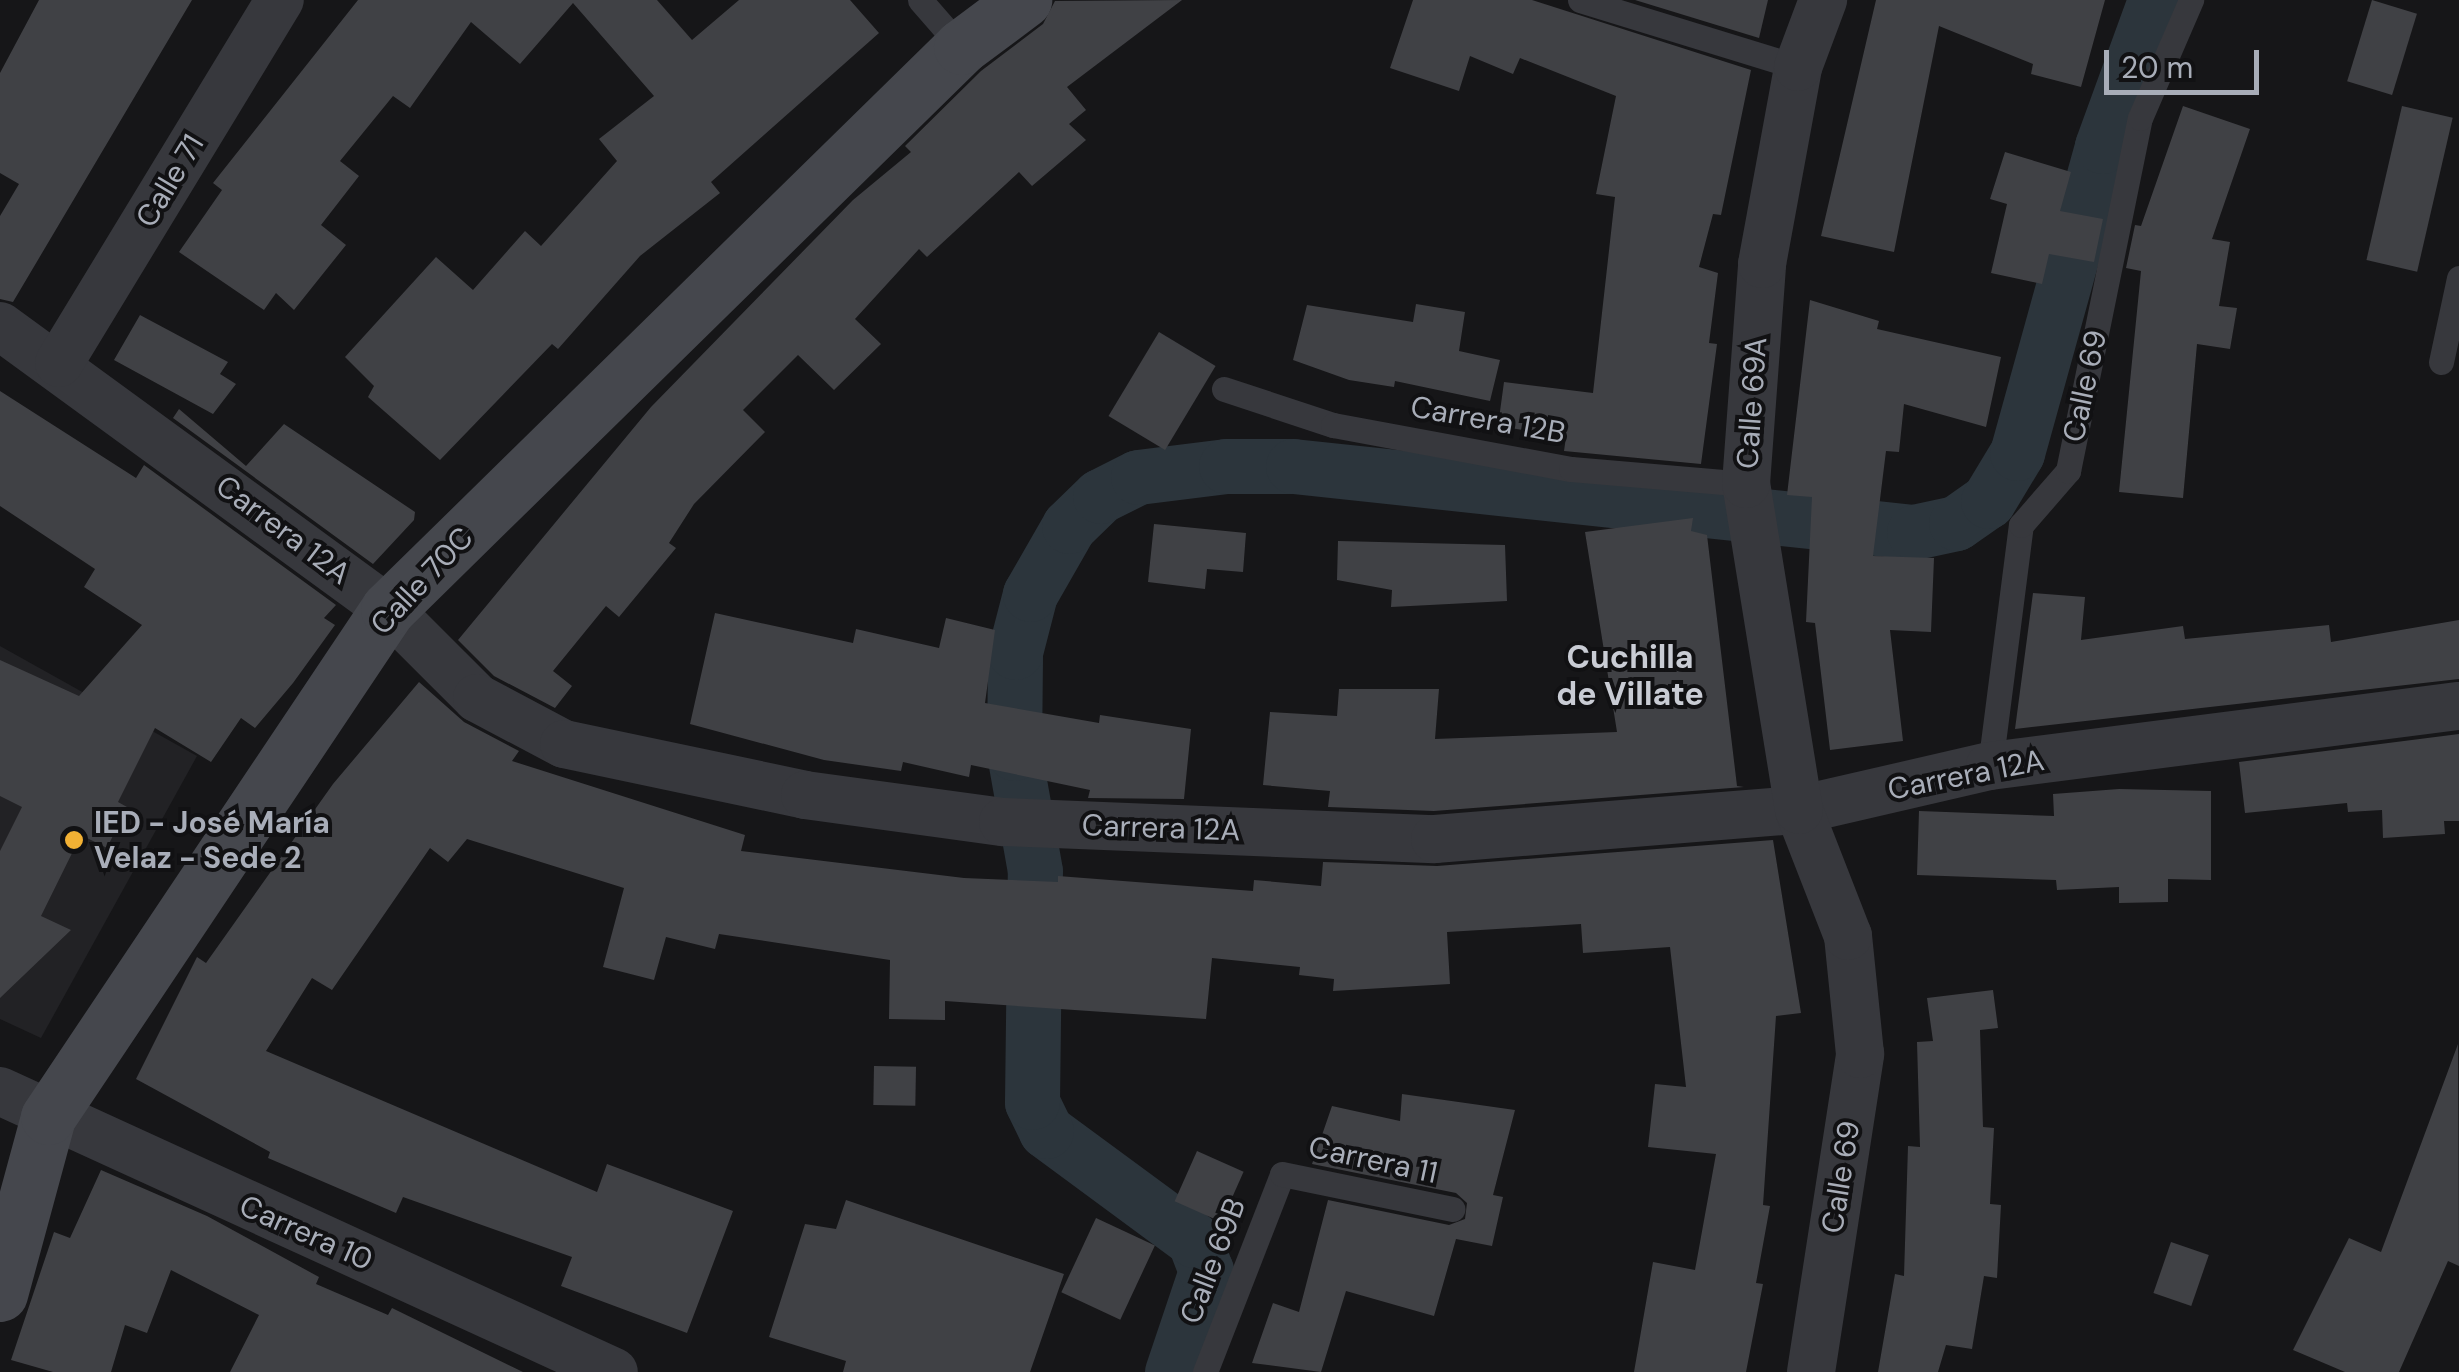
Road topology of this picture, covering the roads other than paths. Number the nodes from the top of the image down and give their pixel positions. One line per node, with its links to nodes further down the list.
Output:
1 (280, 0): 12 (street, Calle 71)
2 (920, 0): 7 (lane)
3 (1024, 0): 7 (street, Calle 70C)
4 (1580, 0): 8 (lane)
5 (1823, 0): 8 (street, Calle 69A)
6 (2191, 0): 17 (lane, Calle 69)
7 (961, 48): 15 (street, Calle 70C)
8 (1798, 67): 14 (street, Calle 69A)
9 (2459, 278): 11 (lane)
10 (0, 326): 12 (street, Carrera 12A)
11 (2442, 362)
12 (59, 363): 15 (street, Carrera 12A)
13 (1224, 389): 14 (lane, Carrera 12B)
14 (1746, 484): 18 (street, Calle 69A)
15 (388, 609): 18 (street, Carrera 12A); 20 (street, Calle 70C)
16 (2459, 706): 17 (street, Carrera 12A)
17 (1990, 766): 18 (street, Carrera 12A)
18 (1799, 810): 26 (street, Calle 69)
19 (0, 1091): 20 (street, Carrera 10)
20 (48, 1118): 23 (street, Calle 70C); 24 (street, Carrera 10)
21 (1282, 1174): 22 (lane, Carrera 11); 25 (lane, Calle 69B)
22 (1452, 1209)
23 (0, 1294)
24 (614, 1372)
25 (1205, 1372)
26 (1811, 1372)

